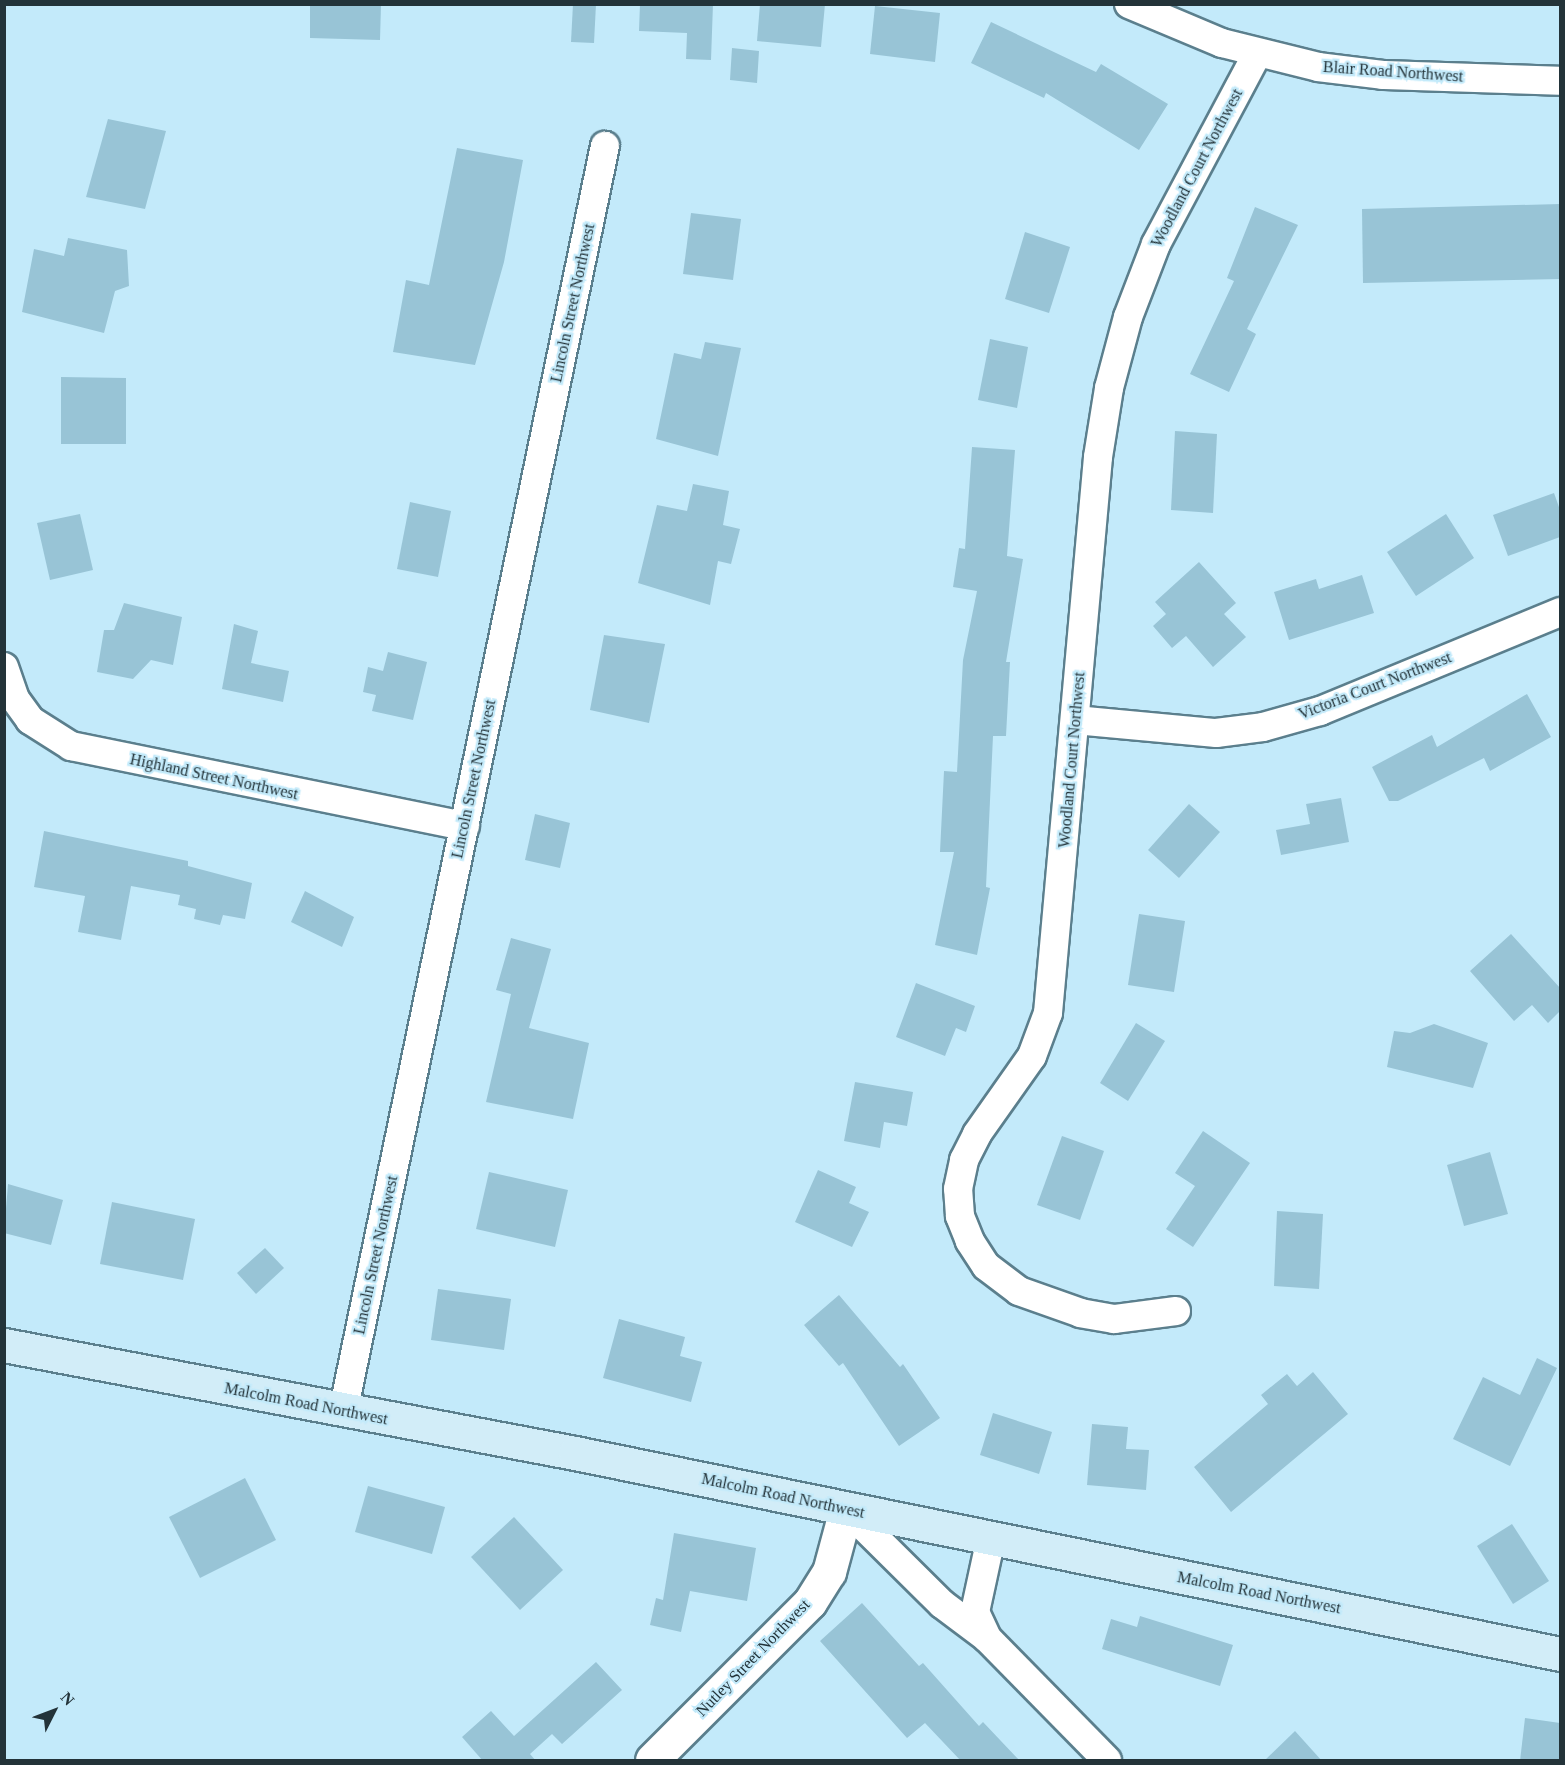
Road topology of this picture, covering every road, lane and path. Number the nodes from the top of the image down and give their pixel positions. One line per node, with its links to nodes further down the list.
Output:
1 (1129, 4): 2 (street, Blair Road Northwest)
2 (1257, 54): 3 (street, Blair Road Northwest); 7 (street, Woodland Court Northwest)
3 (1560, 81)
4 (605, 146): 8 (street, Lincoln Street Northwest)
5 (1560, 612): 7 (street, Victoria Court Northwest)
6 (4, 667): 8 (street, Highland Street Northwest)
7 (1076, 720): 9 (street, Woodland Court Northwest)
8 (465, 826): 11 (street, Lincoln Street Northwest)
9 (1176, 1311)
10 (4, 1345): 11 (main road, Malcolm Road Northwest)
11 (343, 1412): 12 (main road, Malcolm Road Northwest)
12 (846, 1509): 13 (main road, Malcolm Road Northwest); 14 (street); 16 (street, Nutley Street Northwest)
13 (992, 1538): 14 (street); 15 (main road, Malcolm Road Northwest)
14 (987, 1638): 17 (street)
15 (1560, 1654)
16 (652, 1761)
17 (1107, 1761)

